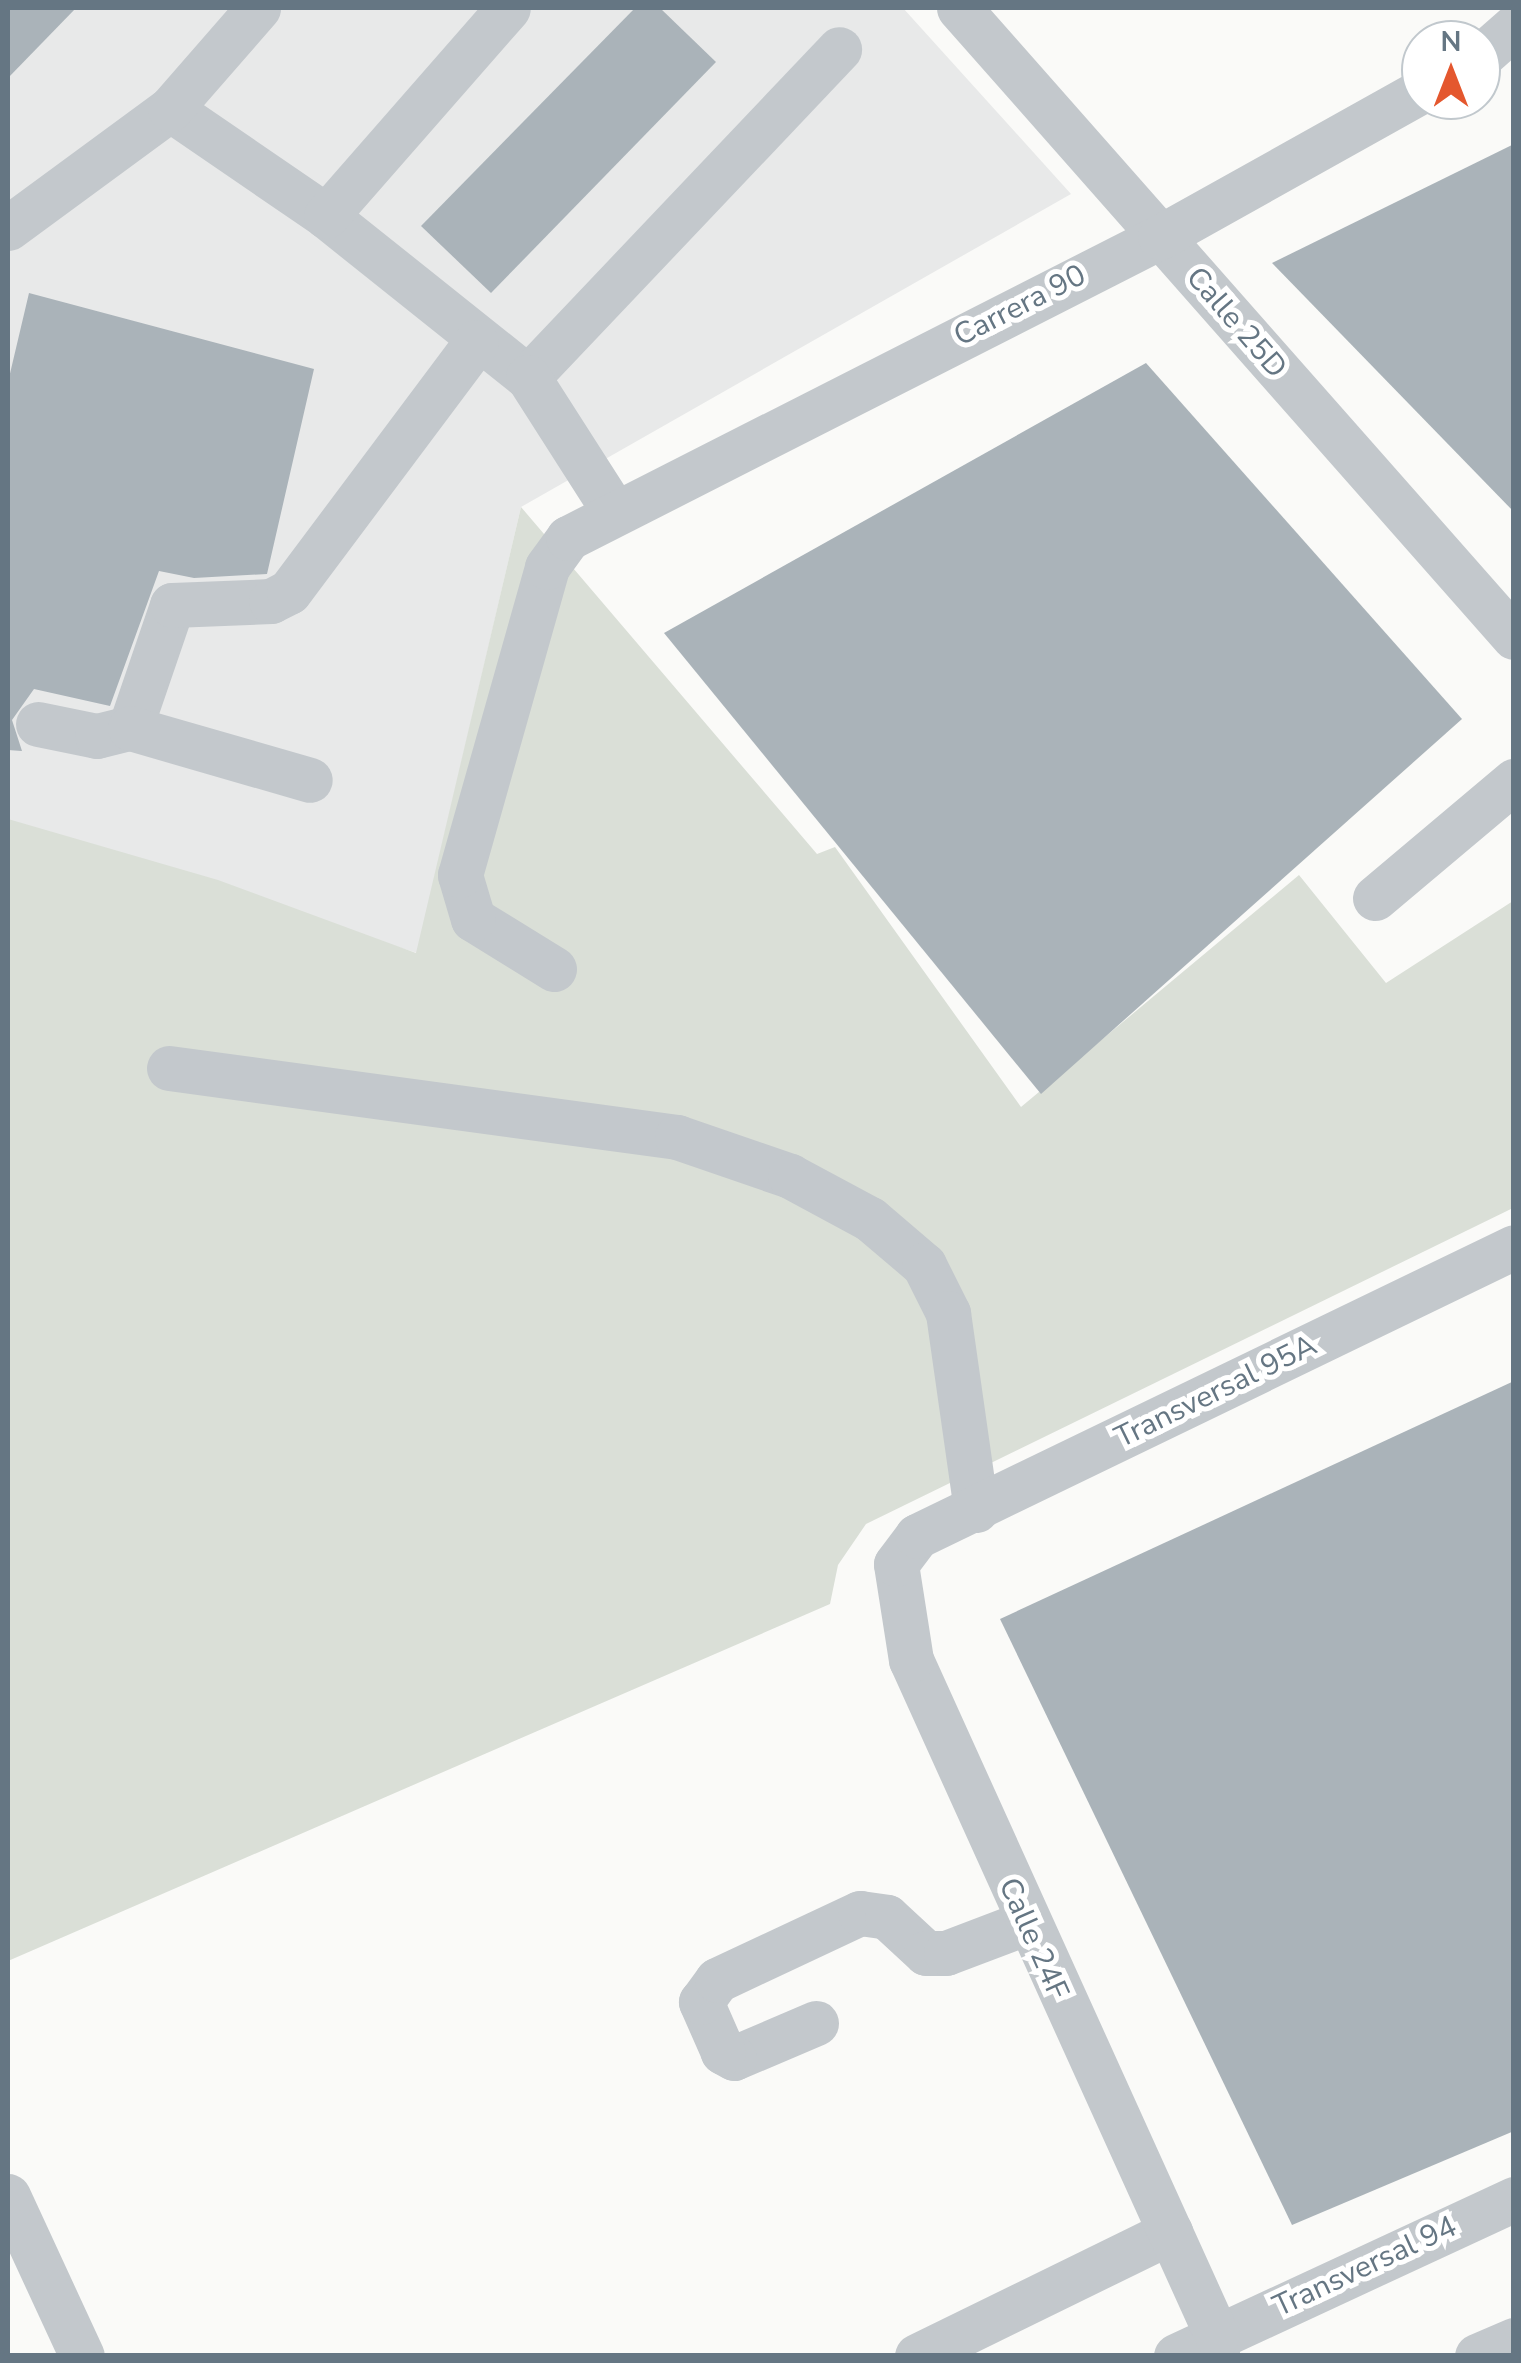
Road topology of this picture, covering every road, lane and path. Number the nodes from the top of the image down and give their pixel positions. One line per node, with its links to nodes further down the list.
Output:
1 (258, 8): 6 (street)
2 (508, 8): 7 (street)
3 (960, 8): 9 (street, Calle 25D)
4 (839, 49): 11 (street)
5 (1401, 102): 9 (street, Carrera 90)
6 (170, 109): 7 (street); 8 (street)
7 (326, 216): 10 (street)
8 (8, 228)
9 (1160, 236): 12 (street, Carrera 90); 13 (street, Calle 25D)
10 (476, 342): 11 (street); 15 (street)
11 (528, 377): 12 (street)
12 (613, 510): 19 (street, Carrera 90)
13 (1514, 637)
14 (38, 724): 15 (street)
15 (130, 728): 16 (street)
16 (310, 780)
17 (1514, 781): 18 (street)
18 (1375, 898)
19 (554, 969)
20 (168, 1068): 22 (street)
21 (1514, 1247): 22 (street, Transversal 95A)
22 (976, 1510): 23 (street, Transversal 95A)
23 (917, 1536): 24 (street, Calle 24F)
24 (1025, 1923): 25 (street); 28 (street, Calle 24F)
25 (816, 2023)
26 (8, 2196): 31 (street)
27 (1514, 2199): 30 (street, Transversal 94)
28 (1170, 2232): 30 (street, Calle 24F); 32 (street)
29 (1514, 2340): 34 (street)
30 (1217, 2346): 33 (street, Transversal 94)
31 (78, 2354)
32 (918, 2356)
33 (1176, 2356)
34 (1477, 2356)

